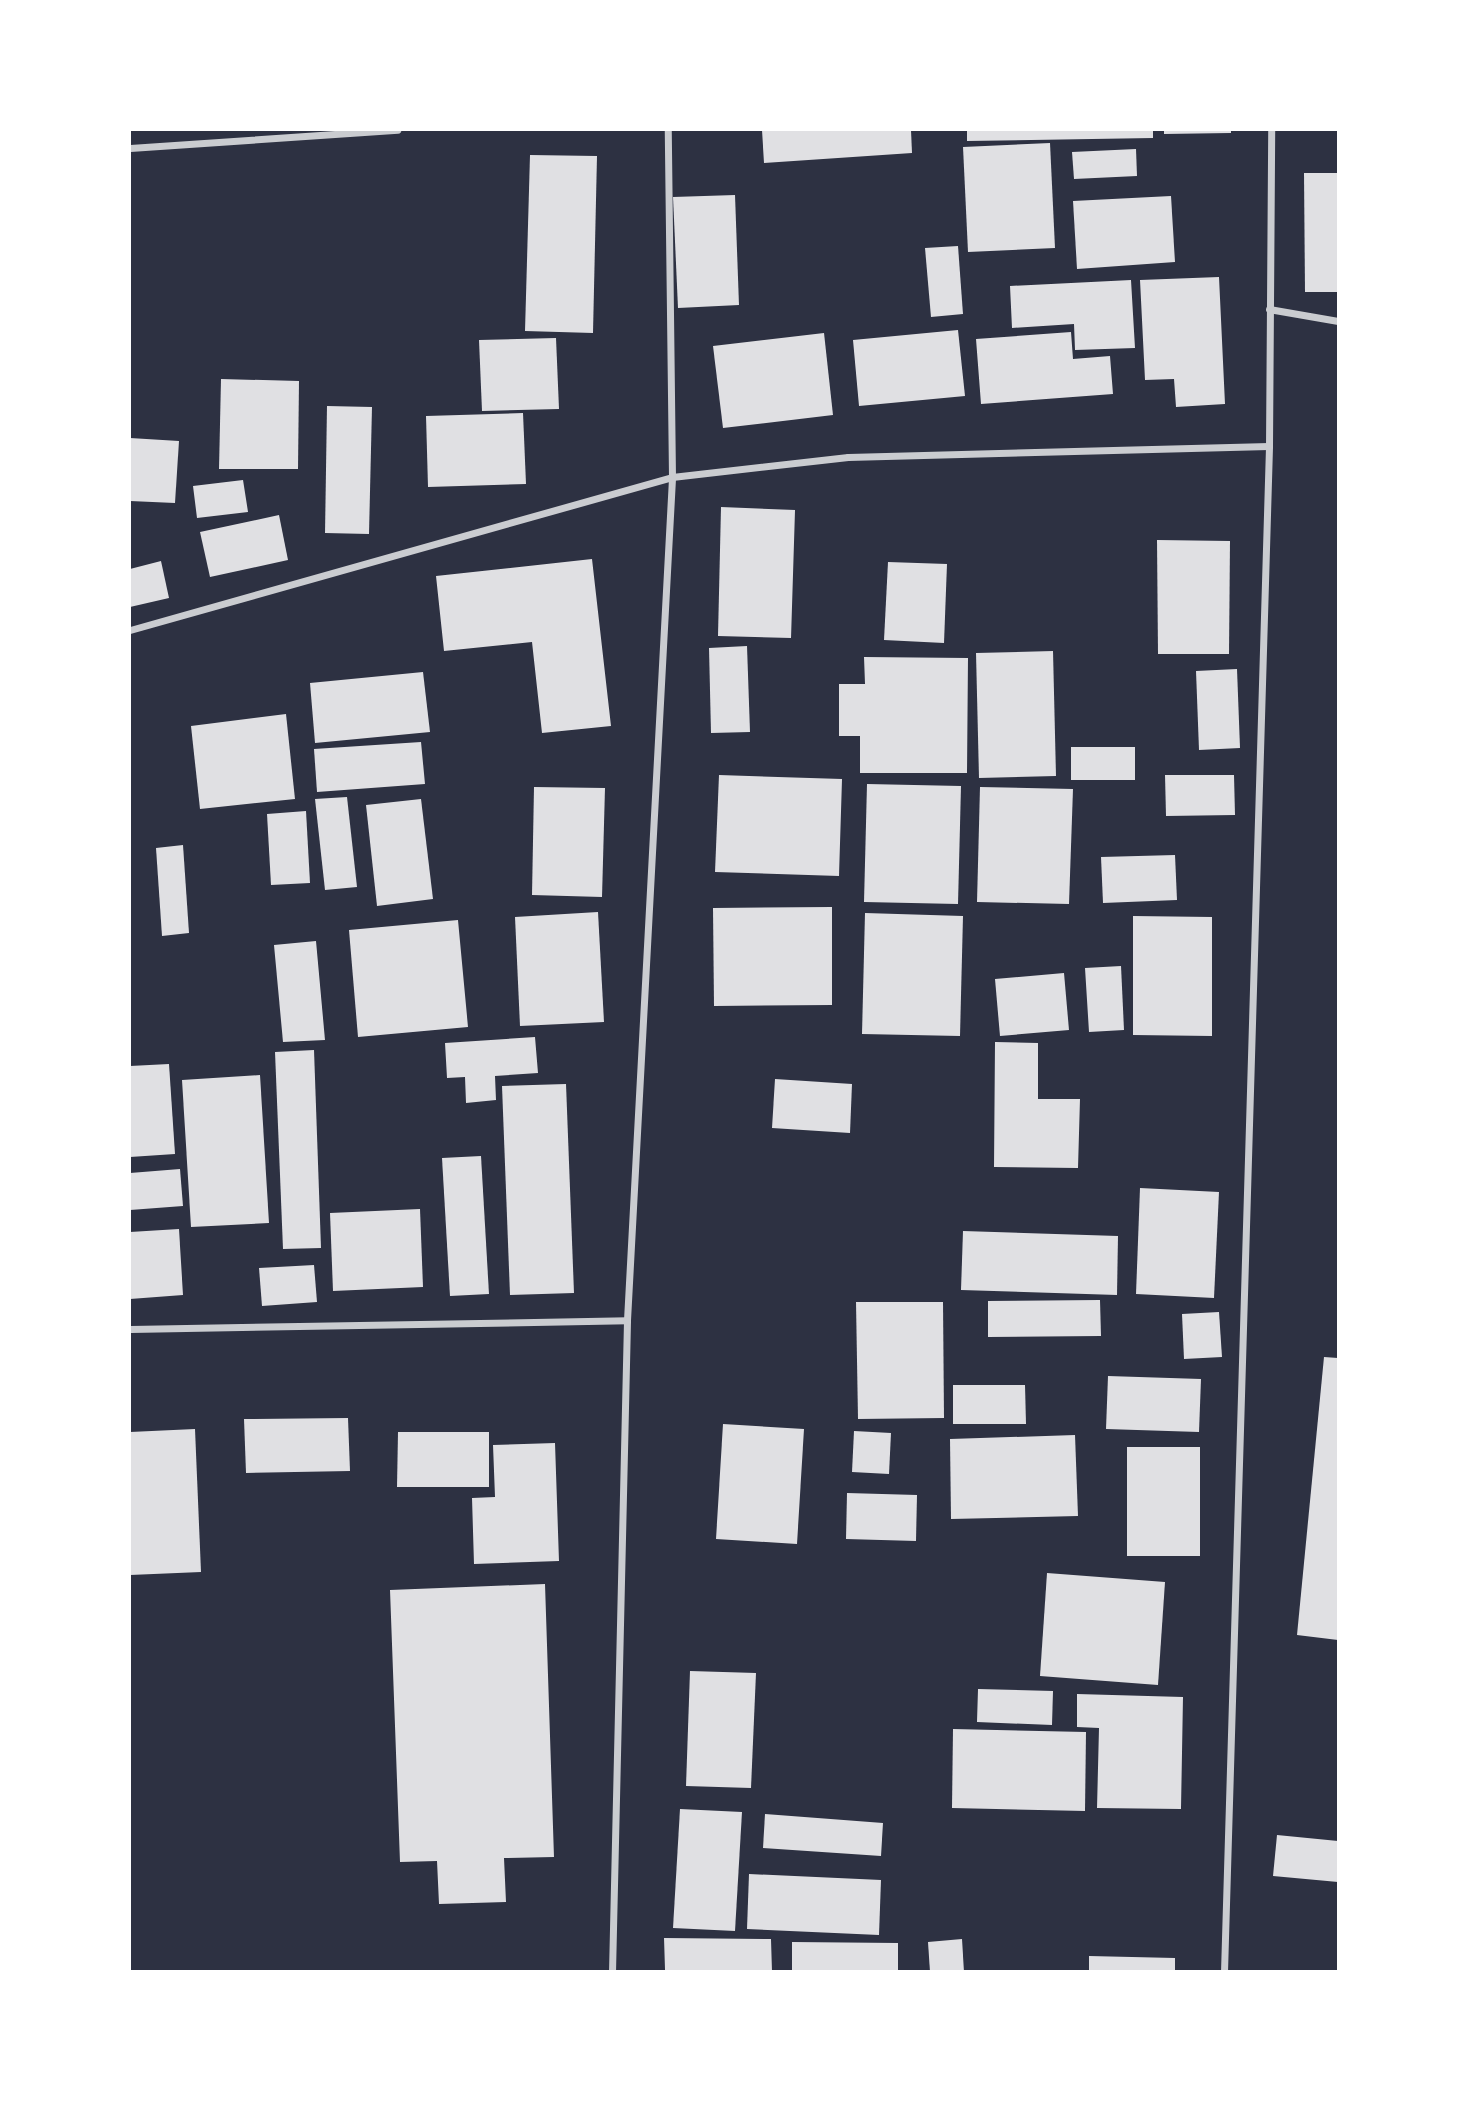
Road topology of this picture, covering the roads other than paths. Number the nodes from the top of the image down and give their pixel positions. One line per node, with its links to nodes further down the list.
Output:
1 (397, 130): 4 (street)
2 (668, 130): 8 (street)
3 (1271, 130): 5 (street)
4 (130, 148)
5 (1269, 309): 6 (street); 7 (street)
6 (1339, 321)
7 (1269, 446): 8 (street); 13 (street)
8 (672, 477): 9 (street); 10 (street)
9 (130, 630)
10 (627, 1320): 11 (street); 12 (street)
11 (130, 1329)
12 (612, 1972)
13 (1224, 1972)

